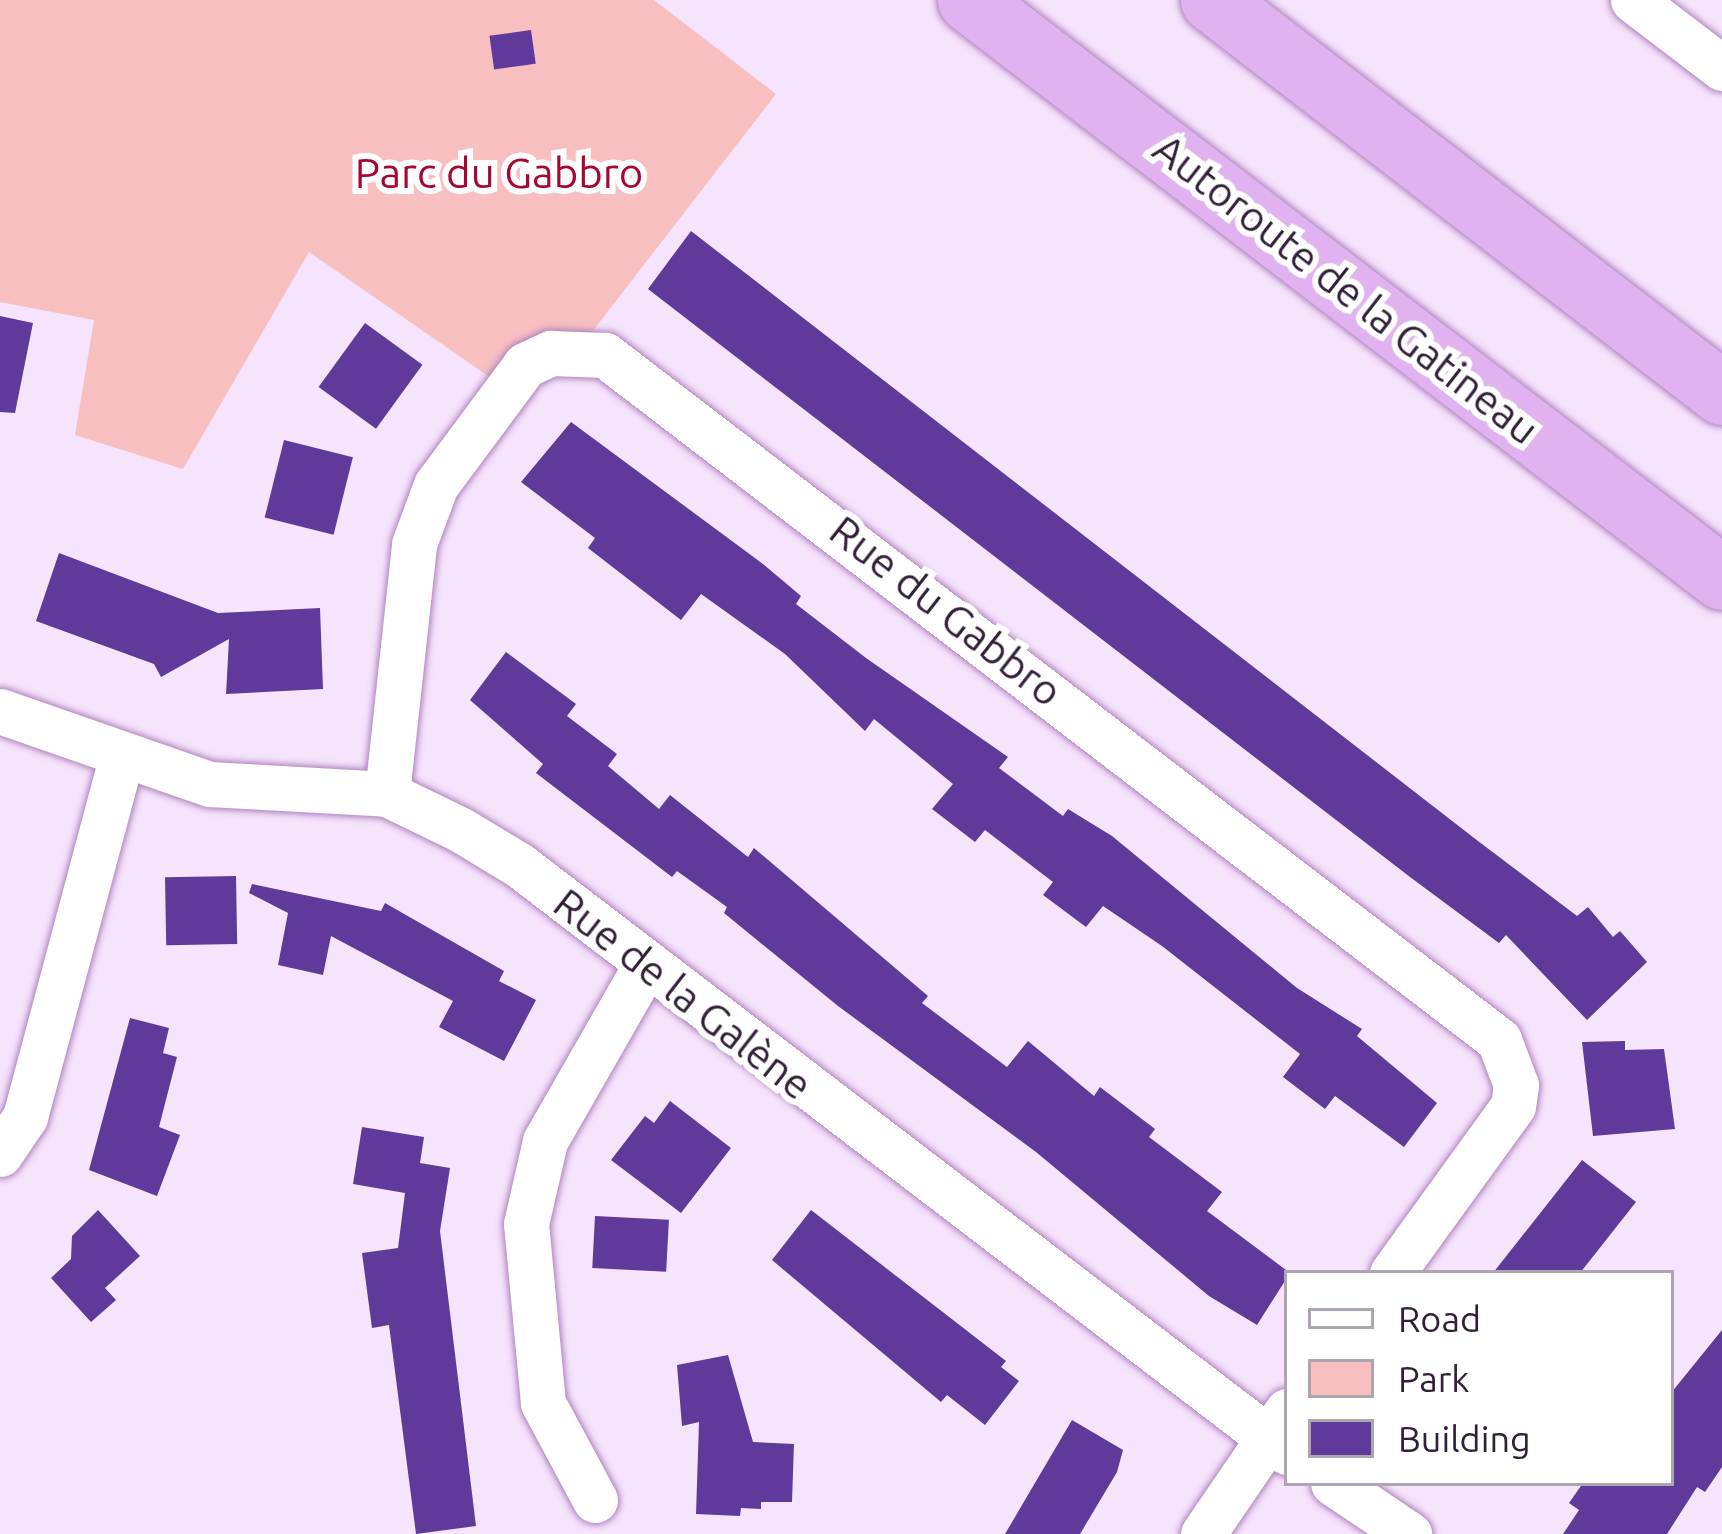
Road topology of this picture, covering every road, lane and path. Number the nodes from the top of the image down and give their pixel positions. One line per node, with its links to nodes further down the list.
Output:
1 (969, 0): 6 (highway, Autoroute de la Gatineau)
2 (1212, 0): 5 (highway)
3 (1634, 0): 4 (street)
4 (1722, 68)
5 (1722, 392)
6 (1722, 578)
7 (0, 711): 8 (street, Rue de la Galène)
8 (121, 758): 9 (street, Rue de la Galène); 11 (street)
9 (387, 794): 10 (street, Rue de la Galène); 12 (street, Rue du Gabbro)
10 (644, 968): 13 (street, Rue de la Galène); 15 (street)
11 (0, 1154)
12 (1393, 1270)
13 (1280, 1434): 16 (street)
14 (1337, 1486): 17 (street)
15 (595, 1500)
16 (1203, 1534)
17 (1409, 1534)

